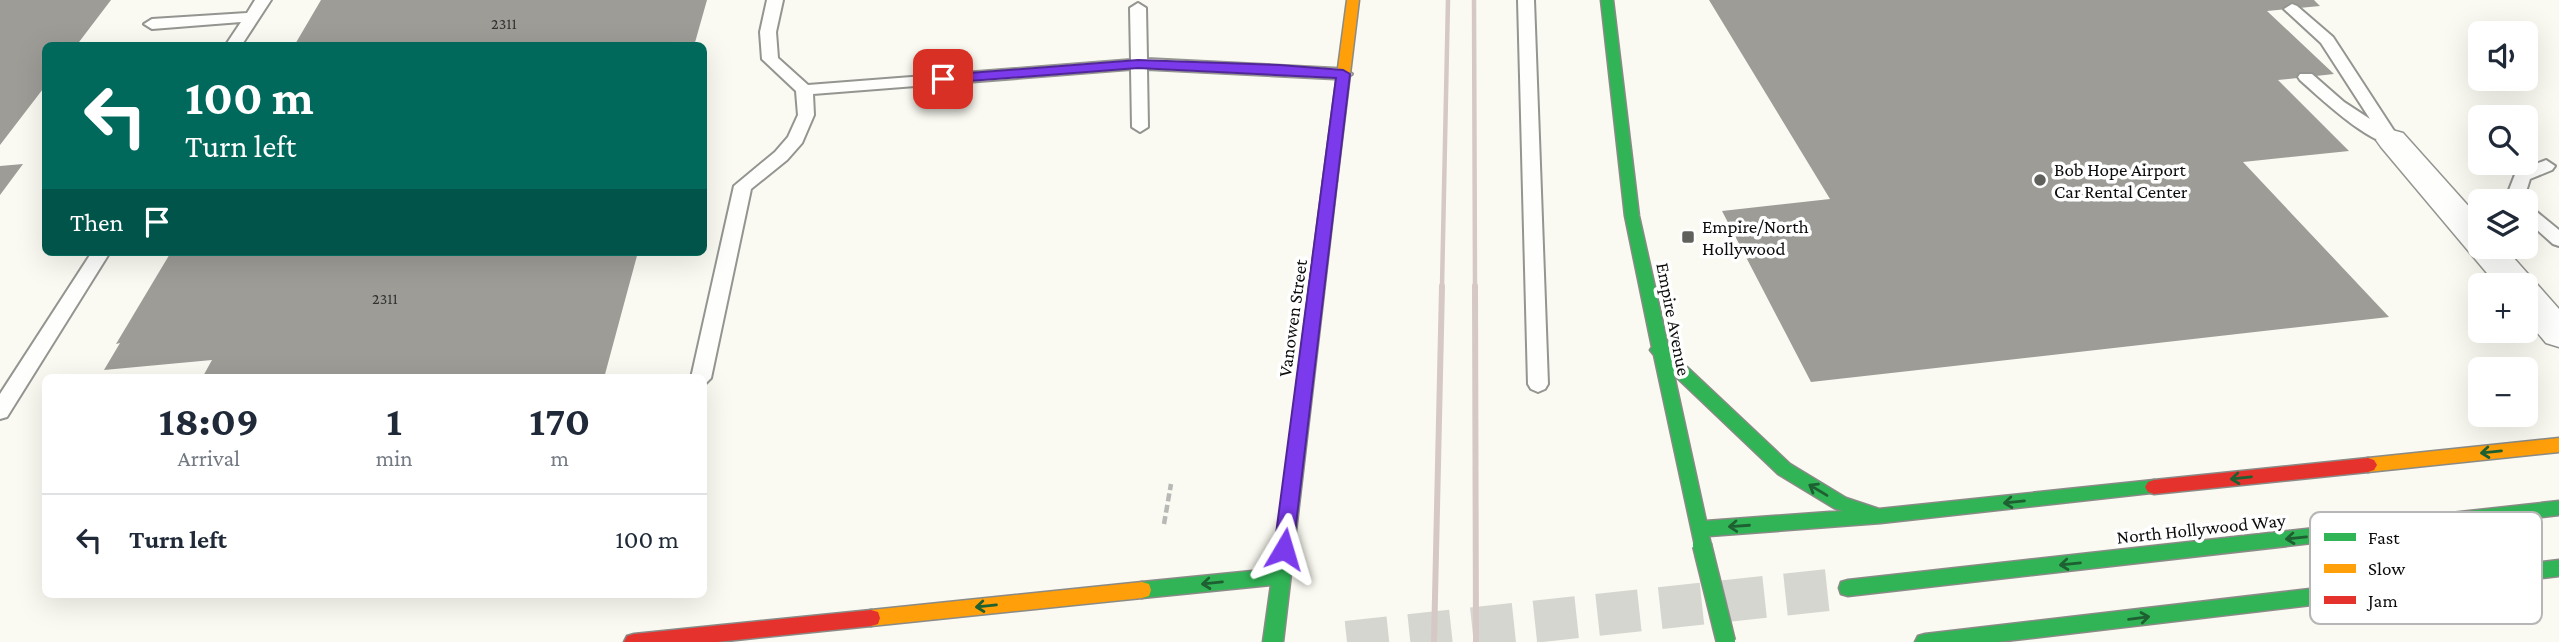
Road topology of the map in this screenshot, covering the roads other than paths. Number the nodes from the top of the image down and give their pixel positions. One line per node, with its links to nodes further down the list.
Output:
1 (263, 0): 8 (lane)
2 (775, 0): 14 (lane)
3 (1353, 0): 12 (main road, Vanowen Street)
4 (1526, 0): 29 (lane)
5 (1607, 0): 27 (main road, Empire Avenue)
6 (1138, 8): 11 (lane)
7 (2287, 9): 16 (lane)
8 (252, 17): 9 (lane); 10 (lane)
9 (152, 24)
10 (236, 42)
11 (1138, 64): 12 (lane); 14 (lane); 15 (lane)
12 (1343, 74): 37 (main road, Vanowen Street)
13 (2306, 77): 16 (lane)
14 (804, 90): 28 (lane)
15 (1140, 127)
16 (2392, 140): 20 (street)
17 (2546, 166): 18 (lane)
18 (2518, 189)
19 (2538, 221): 21 (lane)
20 (2468, 228)
21 (2559, 240)
22 (98, 256): 30 (lane)
23 (2495, 259): 24 (street)
24 (2507, 273)
25 (2538, 309): 26 (street)
26 (2559, 333)
27 (1658, 350): 34 (main road, one-way to 27); 36 (main road, Empire Avenue)
28 (702, 374)
29 (1538, 384)
30 (0, 411)
31 (2559, 444): 34 (main road, one-way to 34)
32 (2559, 508): 33 (main road, North Hollywood Way, one-way to 33)
33 (2523, 512)
34 (1881, 516): 36 (main road, one-way to 36)
35 (2310, 536): 38 (main road, North Hollywood Way, one-way to 38)
36 (1701, 537): 42 (main road, Empire Avenue, bridge)
37 (1280, 583): 40 (main road, one-way to 40); 41 (main road, Vanowen Street)
38 (1848, 588)
39 (2310, 597): 43 (main road, one-way to 39)
40 (634, 642)
41 (1273, 642)
42 (1726, 642)
43 (1925, 642)

